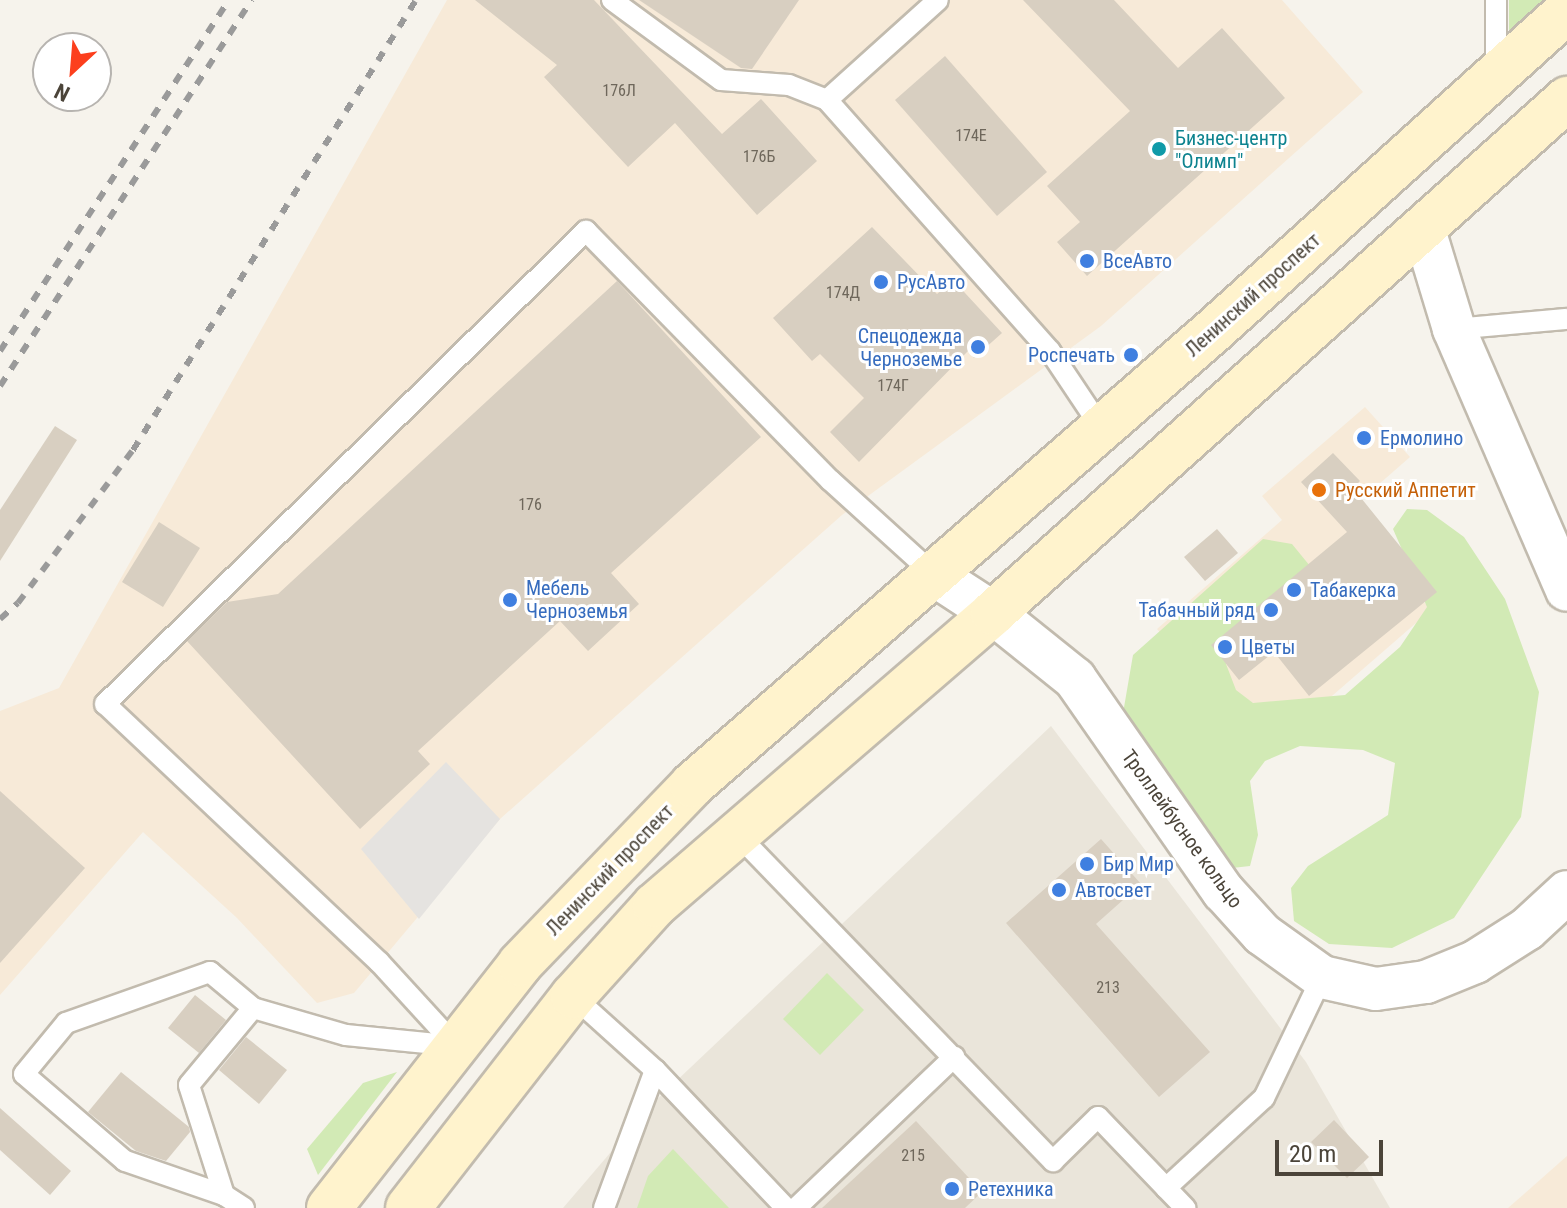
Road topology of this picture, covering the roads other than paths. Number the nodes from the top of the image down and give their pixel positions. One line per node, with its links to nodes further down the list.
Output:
1 (612, 0): 7 (lane)
2 (938, 0): 7 (lane)
3 (1496, 0): 5 (lane)
4 (1567, 11): 5 (main road, Ленинский проспект)
5 (1485, 86): 8 (main road); 11 (main road, Ленинский проспект)
6 (1567, 99): 8 (main road)
7 (827, 100): 11 (lane)
8 (1424, 230): 10 (street); 14 (main road)
9 (1567, 319): 10 (lane)
10 (1454, 329): 13 (street)
11 (1102, 429): 12 (main road, Ленинский проспект)
12 (936, 576): 14 (street); 20 (main road, Ленинский проспект); 20 (lane)
13 (1567, 590)
14 (993, 613): 15 (main road); 17 (street, Троллейбусное кольцо)
15 (735, 832): 18 (main road); 21 (lane)
16 (1567, 892): 17 (street, Троллейбусное кольцо)
17 (1322, 977): 23 (lane)
18 (573, 996): 22 (lane); 27 (main road)
19 (253, 1008): 20 (lane); 24 (lane); 24 (lane)
20 (456, 1046): 26 (main road, Ленинский проспект)
21 (954, 1057): 23 (lane); 30 (lane)
22 (655, 1070): 28 (lane); 29 (lane)
23 (1166, 1188): 31 (lane)
24 (224, 1195): 25 (lane)
25 (244, 1208)
26 (329, 1208)
27 (408, 1208)
28 (604, 1208)
29 (786, 1208)
30 (796, 1208)
31 (1185, 1208)

